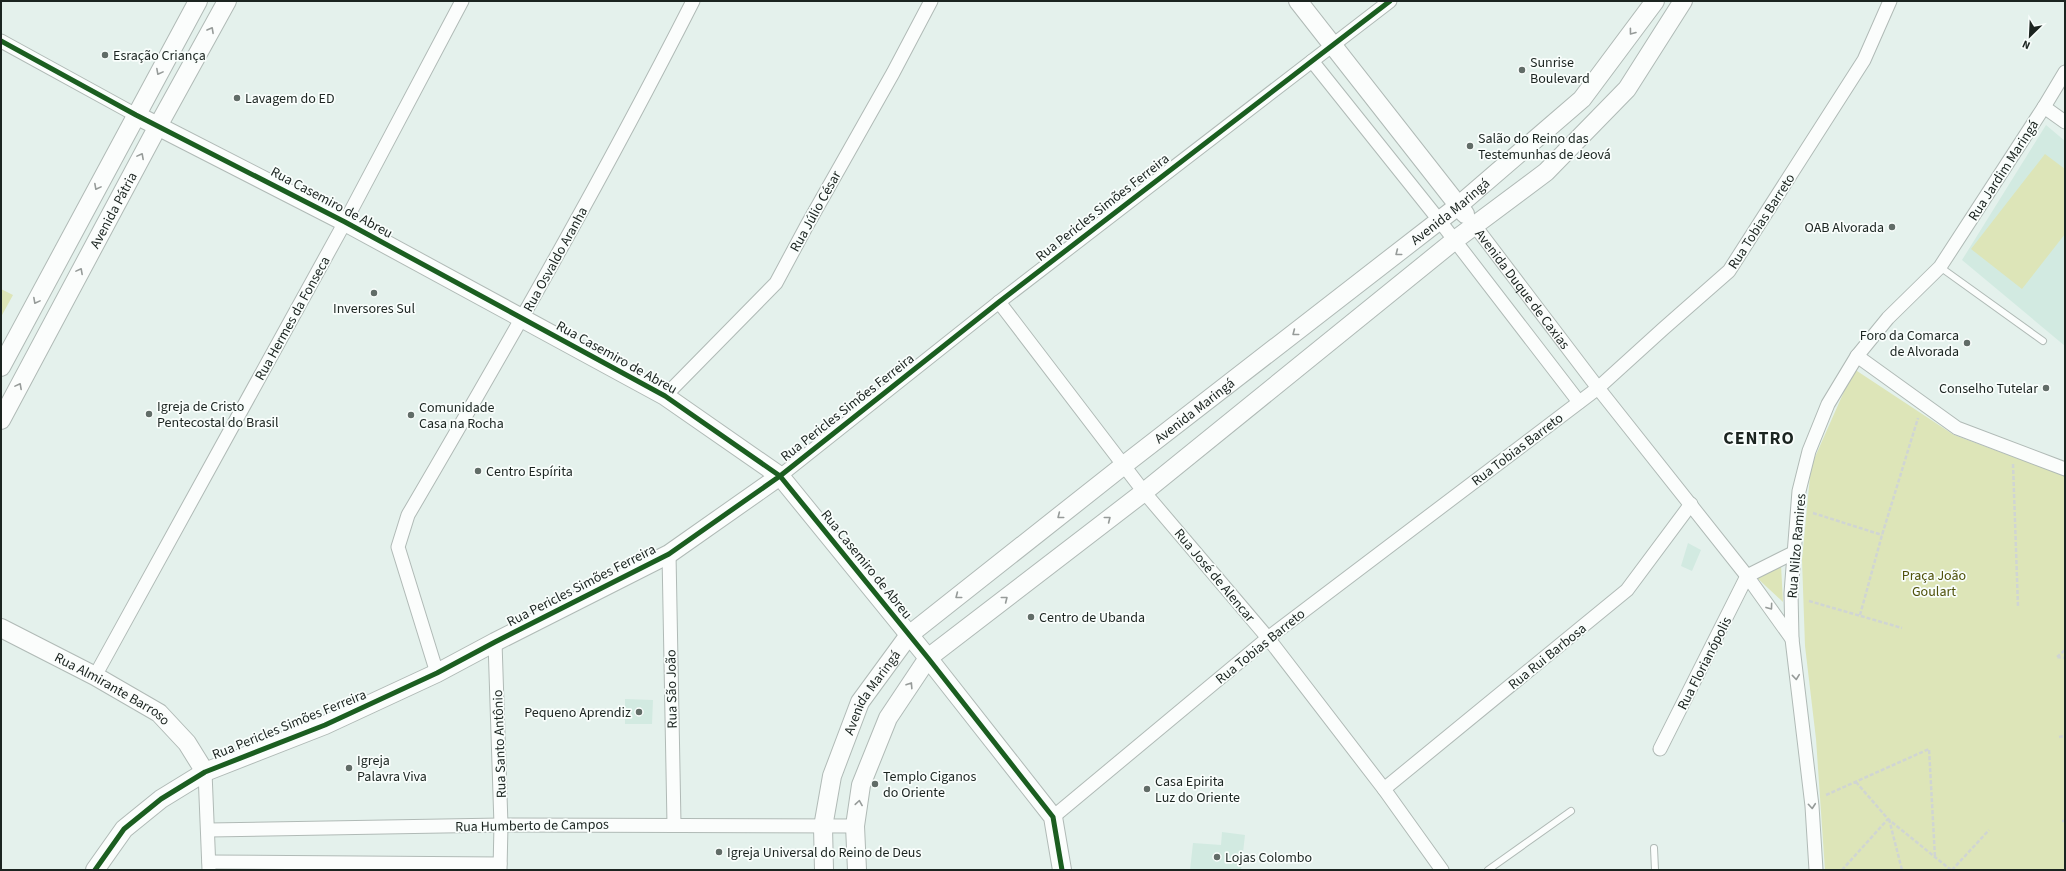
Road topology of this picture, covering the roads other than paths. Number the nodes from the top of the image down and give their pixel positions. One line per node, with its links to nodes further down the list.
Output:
1 (198, 1): 16 (street, Avenida Pátria, one-way to 16)
2 (227, 1): 18 (street, Avenida Pátria, one-way to 2)
3 (462, 1): 21 (street, Rua Hermes da Fonseca)
4 (693, 1): 26 (street, Rua Osvaldo Aranha)
5 (931, 1): 31 (street, Rua Júlio César)
6 (1298, 1): 12 (street, Avenida Duque de Caxias)
7 (1390, 1): 12 (street, Rua Pericles Simões Ferreira)
8 (1655, 1): 19 (street, Avenida Maringá, one-way to 19)
9 (1683, 1): 22 (street, Avenida Maringá)
10 (1890, 1): 30 (street, Rua Tobias Barreto)
11 (1, 41): 16 (street, Rua Casemiro de Abreu)
12 (1333, 44): 13 (street, Rua Pericles Simões Ferreira); 19 (street, Avenida Duque de Caxias)
13 (1312, 61): 20 (street, Avenida Duque de Caxias); 25 (street, Rua Pericles Simões Ferreira)
14 (2065, 72): 15 (street, Rua Jardim Maringá)
15 (2044, 107): 17 (street); 24 (street, Rua Jardim Maringá)
16 (136, 116): 18 (street, Rua Casemiro de Abreu); 29 (street, Avenida Pátria, one-way to 29)
17 (2065, 122)
18 (158, 126): 21 (street, Rua Casemiro de Abreu); 33 (street, Avenida Pátria, one-way to 18)
19 (1458, 206): 20 (street, Avenida Maringá); 22 (street, Avenida Duque de Caxias)
20 (1440, 220): 23 (street, Avenida Duque de Caxias); 34 (street, Avenida Maringá, one-way to 34)
21 (345, 222): 26 (street, Rua Casemiro de Abreu); 49 (street, Rua Hermes da Fonseca)
22 (1475, 226): 23 (street, Avenida Maringá); 30 (street, Avenida Duque de Caxias)
23 (1455, 240): 32 (street, Avenida Duque de Caxias); 37 (street, Avenida Maringá)
24 (1940, 267): 27 (lane); 28 (street, Rua Nilzo Ramires)
25 (999, 302): 34 (street, Rua José de Alencar); 36 (street, Rua Pericles Simões Ferreira)
26 (522, 318): 31 (street, Rua Casemiro de Abreu); 48 (street, Rua Osvaldo Aranha)
27 (2043, 342)
28 (1857, 356): 35 (street); 39 (street, Rua Nilzo Ramires)
29 (1, 367)
30 (1598, 388): 32 (street, Rua Tobias Barreto); 38 (street, Avenida Duque de Caxias)
31 (665, 396): 36 (street, Rua Casemiro de Abreu)
32 (1579, 402): 44 (street, Rua Tobias Barreto)
33 (1, 420)
34 (1124, 465): 37 (street, Rua José de Alencar); 43 (street, Avenida Maringá, one-way to 43)
35 (2065, 469)
36 (780, 476): 40 (street, Rua Pericles Simões Ferreira); 43 (street, Rua Casemiro de Abreu)
37 (1144, 492): 44 (street, Rua José de Alencar); 47 (street, Avenida Maringá, one-way to 37)
38 (1691, 504): 41 (street, Avenida Duque de Caxias); 52 (street, Rua Rui Barbosa)
39 (1793, 553): 41 (street); 45 (street, Rua Nilzo Ramires)
40 (669, 554): 46 (street, Rua Pericles Simões Ferreira); 55 (street, Rua São João)
41 (1747, 576): 45 (street, Avenida Duque de Caxias, one-way to 45); 50 (street, Rua Florianópolis)
42 (1, 628): 49 (street, Rua Almirante Barroso)
43 (909, 635): 47 (street, Rua Casemiro de Abreu); 57 (street, Avenida Maringá)
44 (1268, 638): 52 (street, Rua José de Alencar); 54 (street, Rua Tobias Barreto)
45 (1792, 639): 70 (street, Rua Nilzo Ramires, one-way to 70)
46 (495, 642): 48 (street, Rua Pericles Simões Ferreira); 56 (street, Rua Santo Antônio)
47 (928, 658): 54 (street, Rua Casemiro de Abreu); 58 (street, Avenida Maringá, one-way to 47)
48 (437, 673): 51 (street, Rua Pericles Simões Ferreira)
49 (95, 676): 51 (street, Rua Almirante Barroso)
50 (1660, 749)
51 (205, 772): 59 (street); 63 (street, Rua Pericles Simões Ferreira)
52 (1384, 789): 67 (street, Rua José de Alencar)
53 (1571, 811): 68 (lane)
54 (1053, 817): 66 (street, Rua Casemiro de Abreu)
55 (674, 824): 56 (street, Rua Humberto de Campos); 57 (street, Rua Humberto de Campos)
56 (501, 825): 59 (street, Rua Humberto de Campos); 62 (street, Rua Santo Antônio)
57 (823, 826): 58 (street, Rua Humberto de Campos); 64 (street, Avenida Maringá)
58 (855, 826): 65 (street, Avenida Maringá)
59 (209, 830): 61 (street)
60 (1654, 848): 69 (lane)
61 (209, 866): 62 (street)
62 (500, 867)
63 (95, 870)
64 (824, 870)
65 (857, 870)
66 (1062, 870)
67 (1442, 870)
68 (1488, 870)
69 (1655, 870)
70 (1816, 870)

